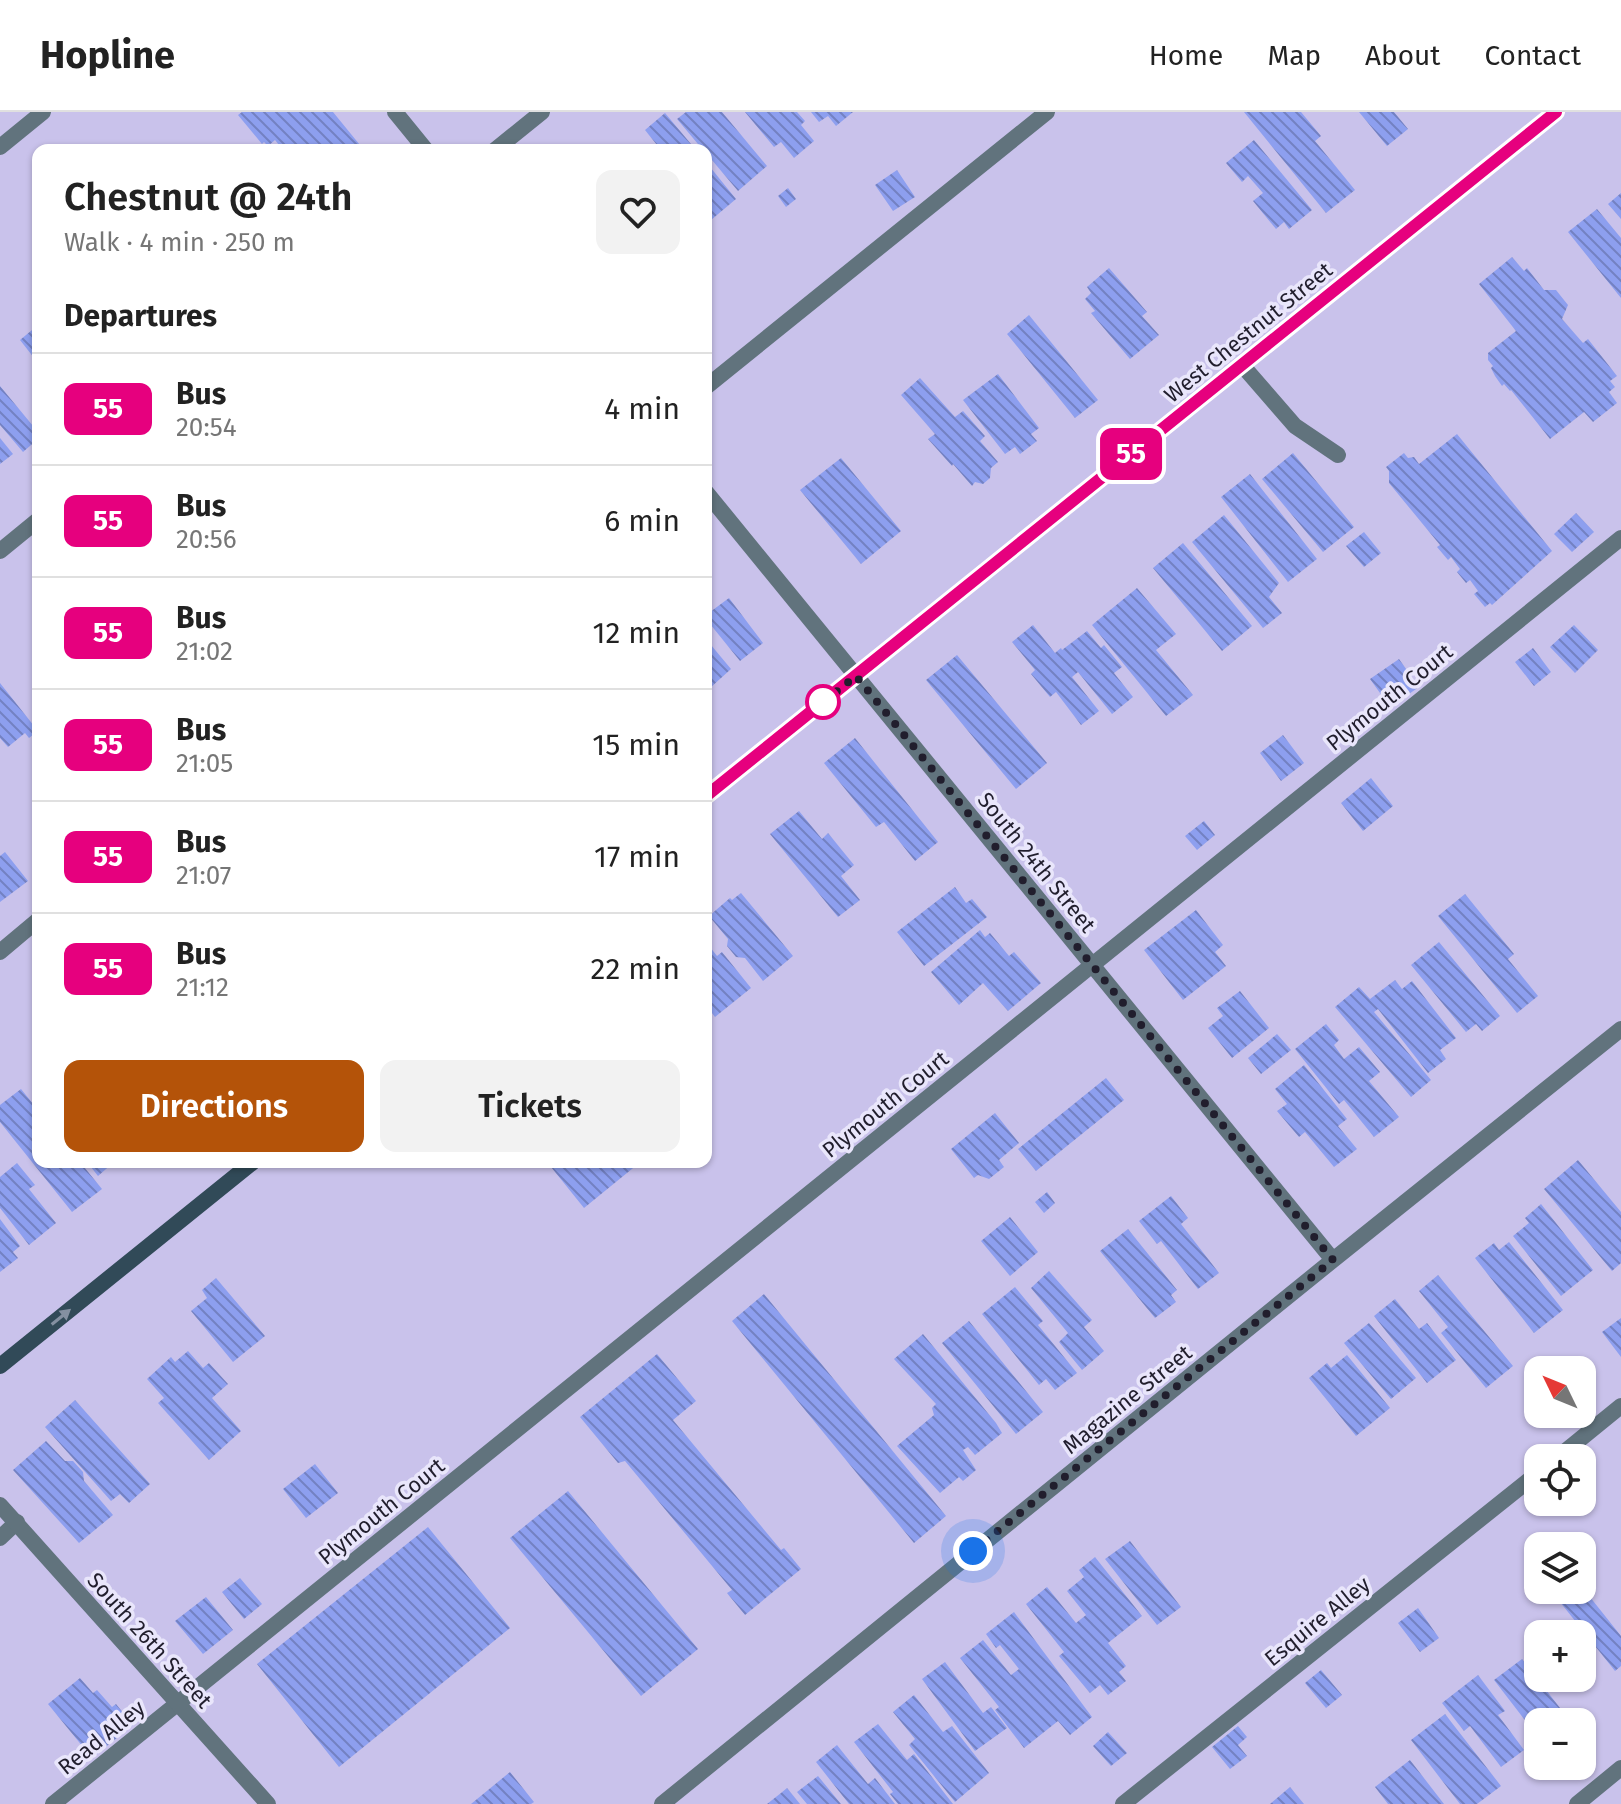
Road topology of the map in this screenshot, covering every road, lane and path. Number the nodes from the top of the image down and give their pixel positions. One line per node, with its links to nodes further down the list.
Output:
1 (43, 112): 8 (street)
2 (395, 112): 6 (street)
3 (542, 112): 7 (street)
4 (1047, 112): 10 (street)
5 (1556, 112): 9 (main road, West Chestnut Street)
6 (421, 144)
7 (502, 144)
8 (0, 147)
9 (1242, 365): 11 (street); 16 (main road, West Chestnut Street)
10 (712, 382)
11 (1338, 455)
12 (712, 499): 16 (street, South 24th Street)
13 (32, 525): 15 (street)
14 (1621, 538): 20 (street, Plymouth Court)
15 (0, 551)
16 (856, 676): 17 (main road, West Chestnut Street); 20 (street, South 24th Street)
17 (712, 791)
18 (32, 925): 19 (street)
19 (0, 952)
20 (1092, 965): 23 (street, South 24th Street); 31 (street, Plymouth Court)
21 (1621, 1029): 23 (street, Magazine Street)
22 (246, 1168): 24 (main road, one-way to 22)
23 (1333, 1260): 35 (street, Magazine Street)
24 (0, 1366)
25 (1621, 1406): 26 (street)
26 (1574, 1444)
27 (1524, 1484): 36 (street, Esquire Alley)
28 (0, 1505): 29 (street, South 26th Street)
29 (17, 1522): 30 (street); 31 (street, South 26th Street)
30 (0, 1538)
31 (177, 1703): 33 (street, Read Alley); 34 (street, South 26th Street)
32 (1621, 1768): 37 (street)
33 (53, 1804)
34 (268, 1804)
35 (662, 1804)
36 (1123, 1804)
37 (1577, 1804)

